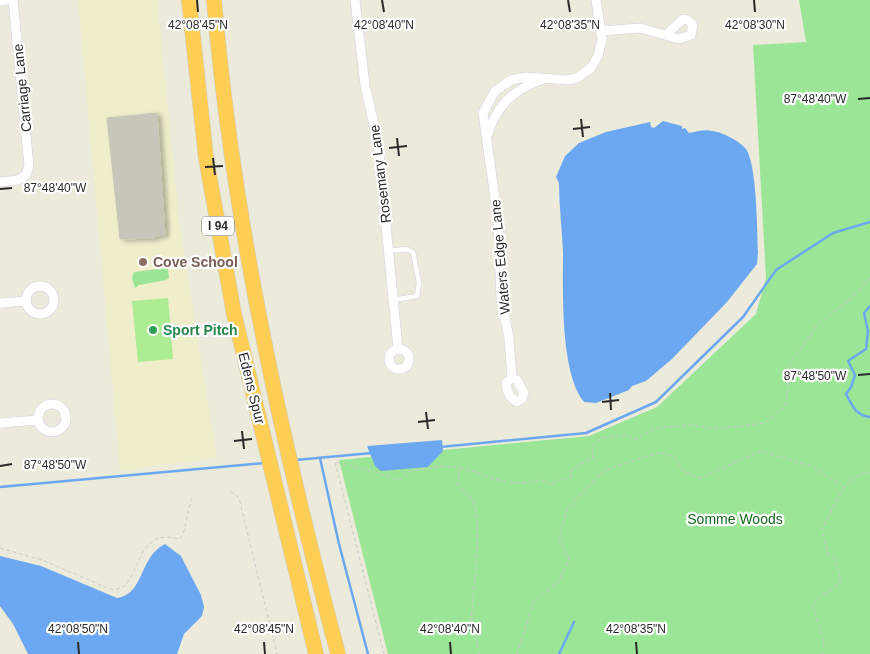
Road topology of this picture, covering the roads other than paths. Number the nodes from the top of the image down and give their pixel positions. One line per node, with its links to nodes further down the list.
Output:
1 (0, 0): 2 (street)
2 (6, 0)
3 (13, 0): 12 (street, Carriage Lane)
4 (189, 0): 21 (highway, Edens Spur / I 94)
5 (214, 0): 22 (highway, Edens Spur / I 94)
6 (355, 0): 13 (street, Rosemary Lane)
7 (596, 0): 8 (street, Waters Edge Lane)
8 (601, 31): 9 (street); 10 (street, Waters Edge Lane)
9 (666, 35)
10 (541, 80): 11 (street, Waters Edge Lane); 11 (street, Waters Edge Lane)
11 (487, 136): 18 (street, Waters Edge Lane)
12 (0, 182)
13 (389, 251): 14 (street, Rosemary Lane); 14 (lane)
14 (393, 300): 17 (street, Rosemary Lane)
15 (26, 301): 16 (street)
16 (0, 303)
17 (398, 349)
18 (512, 378)
19 (38, 420): 20 (street)
20 (0, 423)
21 (316, 654)
22 (338, 654)

